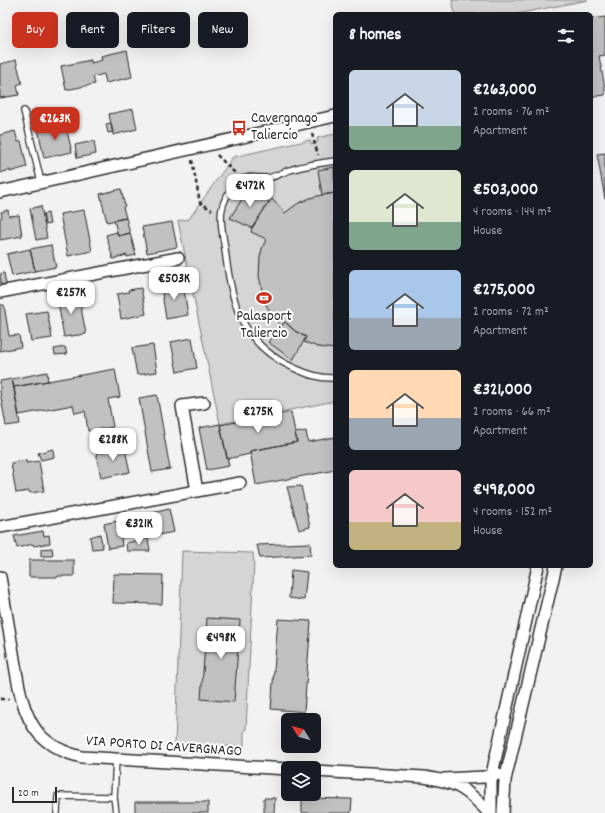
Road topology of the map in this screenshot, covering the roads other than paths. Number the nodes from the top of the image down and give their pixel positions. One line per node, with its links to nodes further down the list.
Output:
1 (24, 111): 4 (lane)
2 (333, 116): 4 (street)
3 (333, 161): 8 (lane)
4 (41, 182): 5 (street)
5 (0, 192)
6 (178, 258): 7 (street)
7 (0, 292)
8 (333, 378)
9 (204, 404): 11 (street)
10 (240, 482): 11 (street)
11 (197, 491): 12 (street)
12 (0, 528)
13 (538, 568): 20 (street)
14 (556, 568): 17 (street)
15 (0, 577): 16 (street, VIA PORTO DI CAVERGNAGO)
16 (116, 760): 18 (street, VIA PORTO DI CAVERGNAGO); 22 (lane)
17 (510, 762): 20 (street); 26 (street)
18 (281, 769)
19 (321, 771): 21 (street)
20 (492, 776): 21 (street); 25 (street)
21 (439, 779): 25 (street)
22 (114, 797): 23 (lane); 24 (lane)
23 (57, 813)
24 (116, 813)
25 (490, 813)
26 (503, 813)

